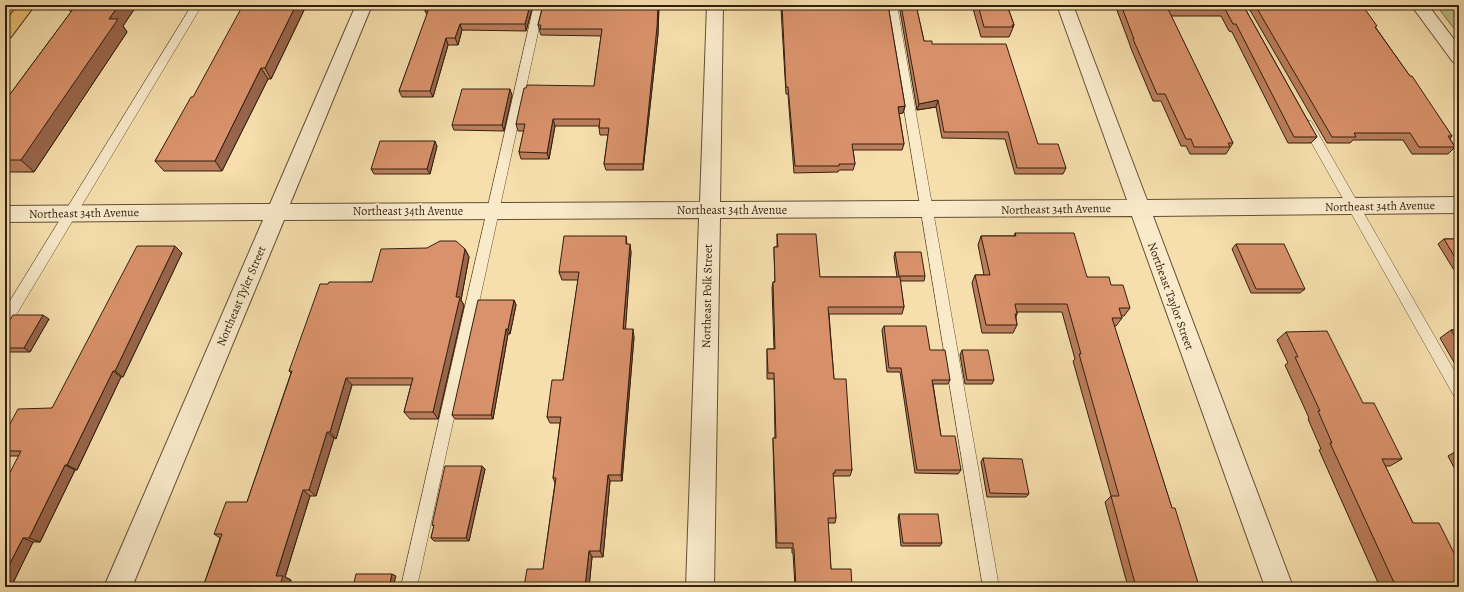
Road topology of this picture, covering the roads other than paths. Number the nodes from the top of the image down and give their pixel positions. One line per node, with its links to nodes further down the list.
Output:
1 (27, 5): 9 (main road)
2 (197, 5): 19 (lane)
3 (364, 5): 18 (street, Northeast Tyler Street)
4 (540, 5): 17 (lane)
5 (715, 5): 15 (street, Northeast Polk Street)
6 (892, 5): 16 (lane)
7 (1065, 5): 14 (street, Northeast Taylor Street)
8 (1419, 5): 10 (street)
9 (5, 32)
10 (1459, 58)
11 (1302, 114): 13 (lane)
12 (1459, 205): 13 (street, Northeast 34th Avenue)
13 (1354, 206): 14 (street, Northeast 34th Avenue); 22 (lane)
14 (1139, 207): 16 (street, Northeast 34th Avenue); 27 (street, Northeast Taylor Street)
15 (710, 210): 16 (street, Northeast 34th Avenue); 17 (street, Northeast 34th Avenue); 25 (street, Northeast Polk Street)
16 (928, 210): 26 (lane)
17 (493, 211): 18 (street, Northeast 34th Avenue); 24 (lane)
18 (276, 212): 19 (street, Northeast 34th Avenue); 23 (street, Northeast Tyler Street)
19 (70, 213): 20 (street, Northeast 34th Avenue); 21 (lane)
20 (5, 214)
21 (5, 321)
22 (1459, 392)
23 (118, 587)
24 (409, 587)
25 (700, 587)
26 (991, 587)
27 (1278, 587)

